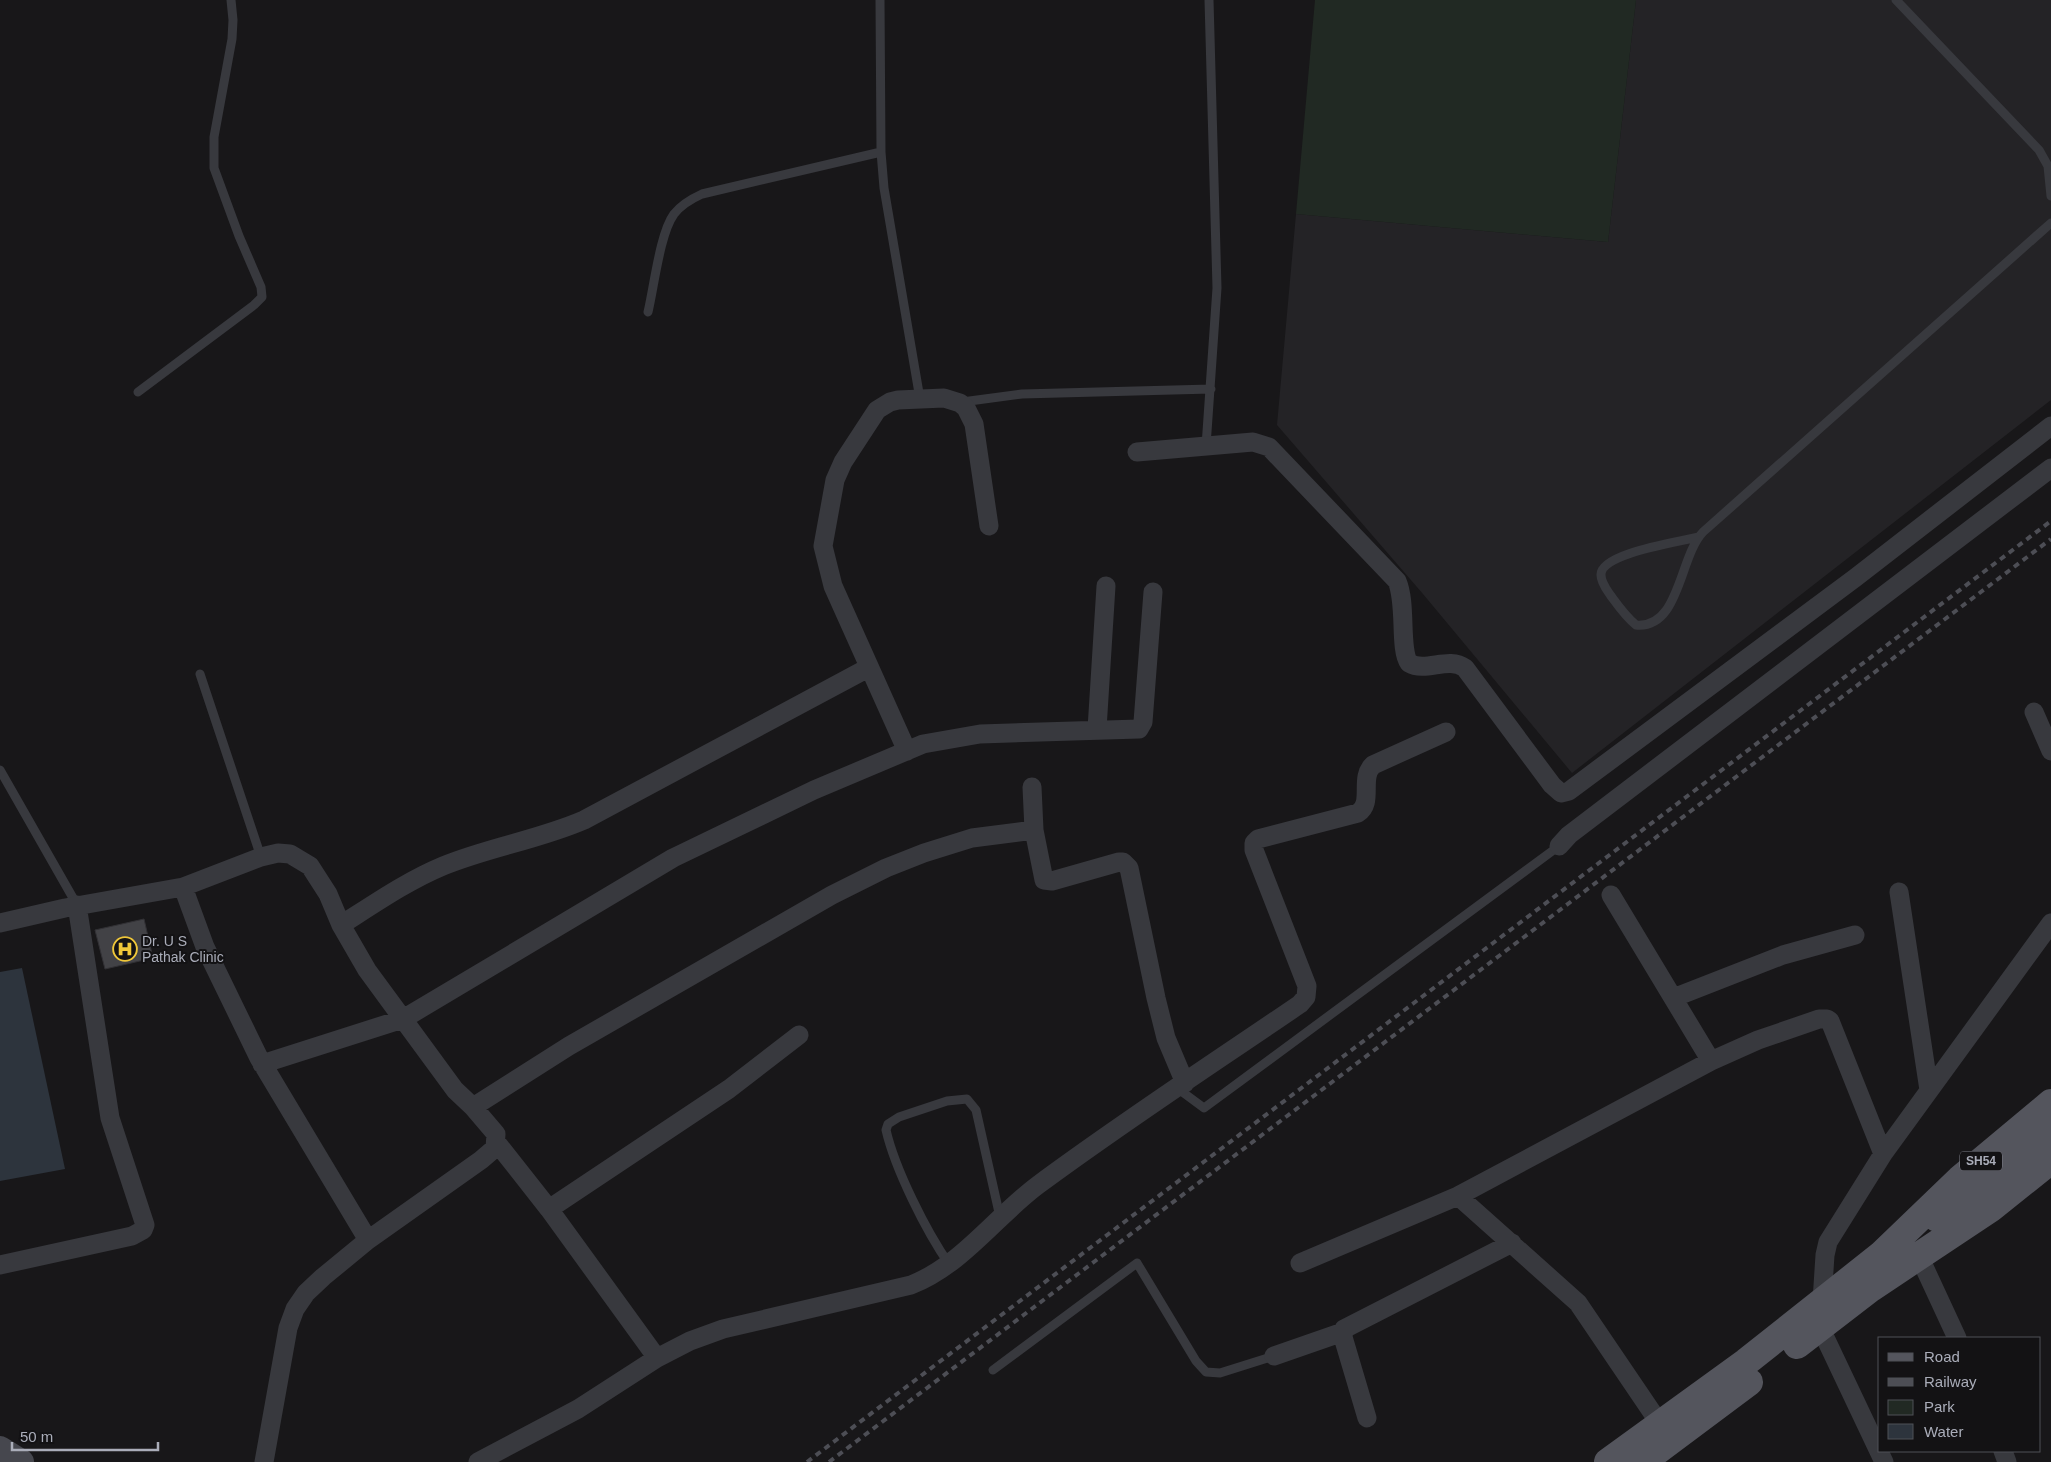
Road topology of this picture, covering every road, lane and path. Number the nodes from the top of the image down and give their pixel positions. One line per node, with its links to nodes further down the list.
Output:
1 (231, 0): 11 (lane)
2 (880, 0): 5 (lane)
3 (1209, 0): 10 (lane)
4 (1896, 0): 6 (lane)
5 (881, 152): 9 (lane); 12 (lane)
6 (2049, 166): 7 (lane)
7 (2051, 196)
8 (2051, 223): 19 (lane)
9 (648, 312)
10 (1211, 389): 13 (lane); 15 (lane)
11 (138, 392)
12 (920, 399): 13 (street); 22 (street)
13 (960, 403): 18 (street)
14 (2051, 426): 15 (street)
15 (1206, 446): 16 (street)
16 (1137, 452)
17 (2051, 468): 32 (street)
18 (989, 526)
19 (1698, 537): 19 (lane)
20 (1106, 586): 25 (street)
21 (1153, 592): 25 (street)
22 (868, 668): 27 (street); 40 (street)
23 (200, 674): 33 (lane)
24 (2034, 712): 28 (street)
25 (1097, 729): 27 (street)
26 (1446, 732): 47 (street)
27 (907, 751): 43 (street)
28 (2051, 751)
29 (0, 770): 37 (lane)
30 (1032, 787): 31 (street)
31 (1034, 830): 47 (street); 50 (street)
32 (1559, 846): 47 (lane)
33 (261, 856): 34 (street); 40 (street)
34 (182, 887): 37 (street); 46 (street)
35 (1899, 892): 48 (street)
36 (1610, 895): 42 (street)
37 (77, 905): 38 (street); 65 (street)
38 (0, 923)
39 (2051, 923): 48 (street)
40 (341, 924): 43 (street)
41 (1855, 935): 42 (street)
42 (1673, 998): 45 (street)
43 (403, 1019): 46 (street); 50 (street)
44 (799, 1035): 56 (street)
45 (1711, 1061): 53 (street); 55 (street)
46 (262, 1064): 60 (street)
47 (1181, 1086): 58 (street)
48 (1929, 1090): 53 (street)
49 (2051, 1103): 59 (main road, SH54)
50 (473, 1107): 52 (street)
51 (2051, 1131): 57 (main road, SH54)
52 (497, 1143): 56 (street); 60 (street)
53 (1883, 1154): 66 (street)
54 (2051, 1160): 62 (main road)
55 (1458, 1196): 61 (street); 63 (street)
56 (549, 1208): 70 (street)
57 (1946, 1216): 59 (main road, SH54); 62 (main road)
58 (1000, 1218): 64 (street); 64 (lane)
59 (1914, 1223): 66 (main road)
60 (368, 1240): 78 (street)
61 (1512, 1243): 67 (street); 73 (street)
62 (1927, 1251): 66 (main road); 68 (street)
63 (1300, 1263)
64 (949, 1264): 70 (street)
65 (0, 1265)
66 (1821, 1314): 73 (main road); 74 (street); 81 (main road)
67 (1343, 1332): 69 (street); 72 (street)
68 (1958, 1337)
69 (1274, 1356): 71 (lane)
70 (657, 1358): 76 (street)
71 (993, 1370)
72 (1367, 1418)
73 (1660, 1424): 80 (main road)
74 (1878, 1448)
75 (0, 1449): 77 (street)
76 (501, 1457): 79 (street)
77 (21, 1462)
78 (264, 1462)
79 (478, 1462)
80 (1608, 1462)
81 (1642, 1462)

